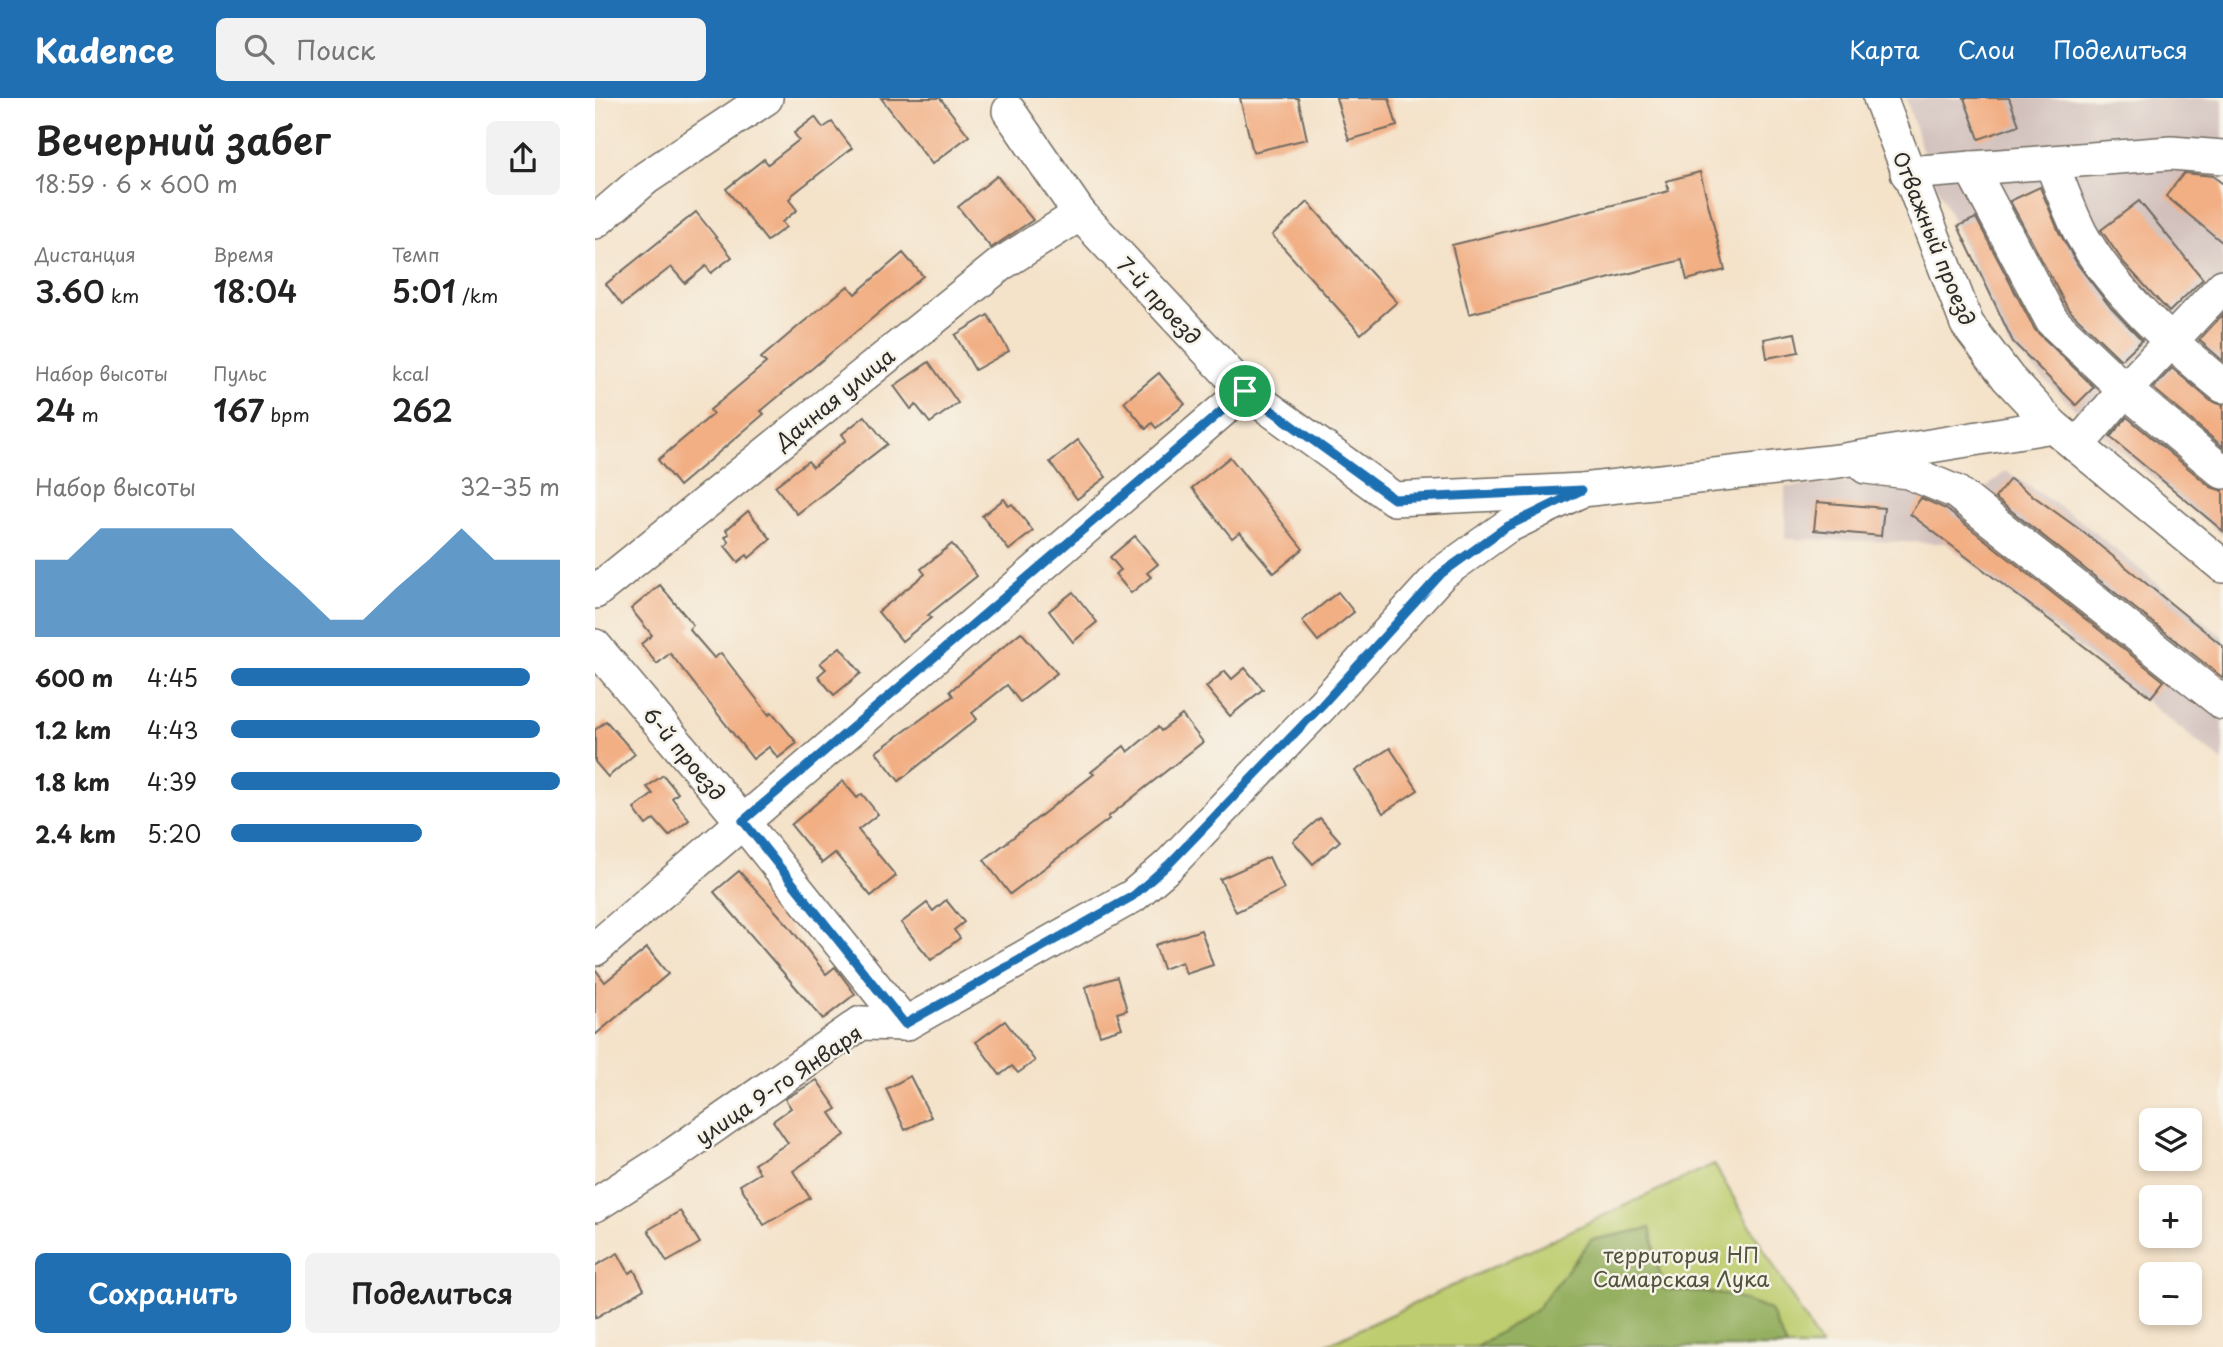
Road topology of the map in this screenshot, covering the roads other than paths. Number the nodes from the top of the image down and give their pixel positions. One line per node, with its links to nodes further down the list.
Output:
1 (767, 98): 9 (street)
2 (1880, 98): 7 (street, Отважный проезд)
3 (1009, 111): 8 (street, 7-й проезд)
4 (2223, 157): 5 (street)
5 (2051, 162): 6 (street); 11 (street)
6 (1971, 169): 7 (street); 13 (street)
7 (1907, 173): 15 (street, Отважный проезд)
8 (1080, 214): 14 (street, 7-й проезд); 20 (street, Дачная улица)
9 (595, 222)
10 (2223, 286): 11 (street)
11 (2170, 343): 12 (street); 13 (street)
12 (2223, 386)
13 (2125, 390): 15 (street); 17 (street)
14 (1245, 391): 18 (street, 7-й проезд); 23 (street)
15 (2065, 436): 16 (street, 7-й проезд); 19 (street, Отважный проезд)
16 (1838, 461): 18 (street, 7-й проезд); 22 (street)
17 (2223, 472)
18 (1582, 490): 25 (street)
19 (2223, 566)
20 (595, 592)
21 (595, 646): 23 (street, 6-й проезд)
22 (2223, 704)
23 (743, 821): 24 (street); 25 (street, 6-й проезд)
24 (595, 949)
25 (905, 1024): 26 (street, улица 9-го Января)
26 (595, 1205)

